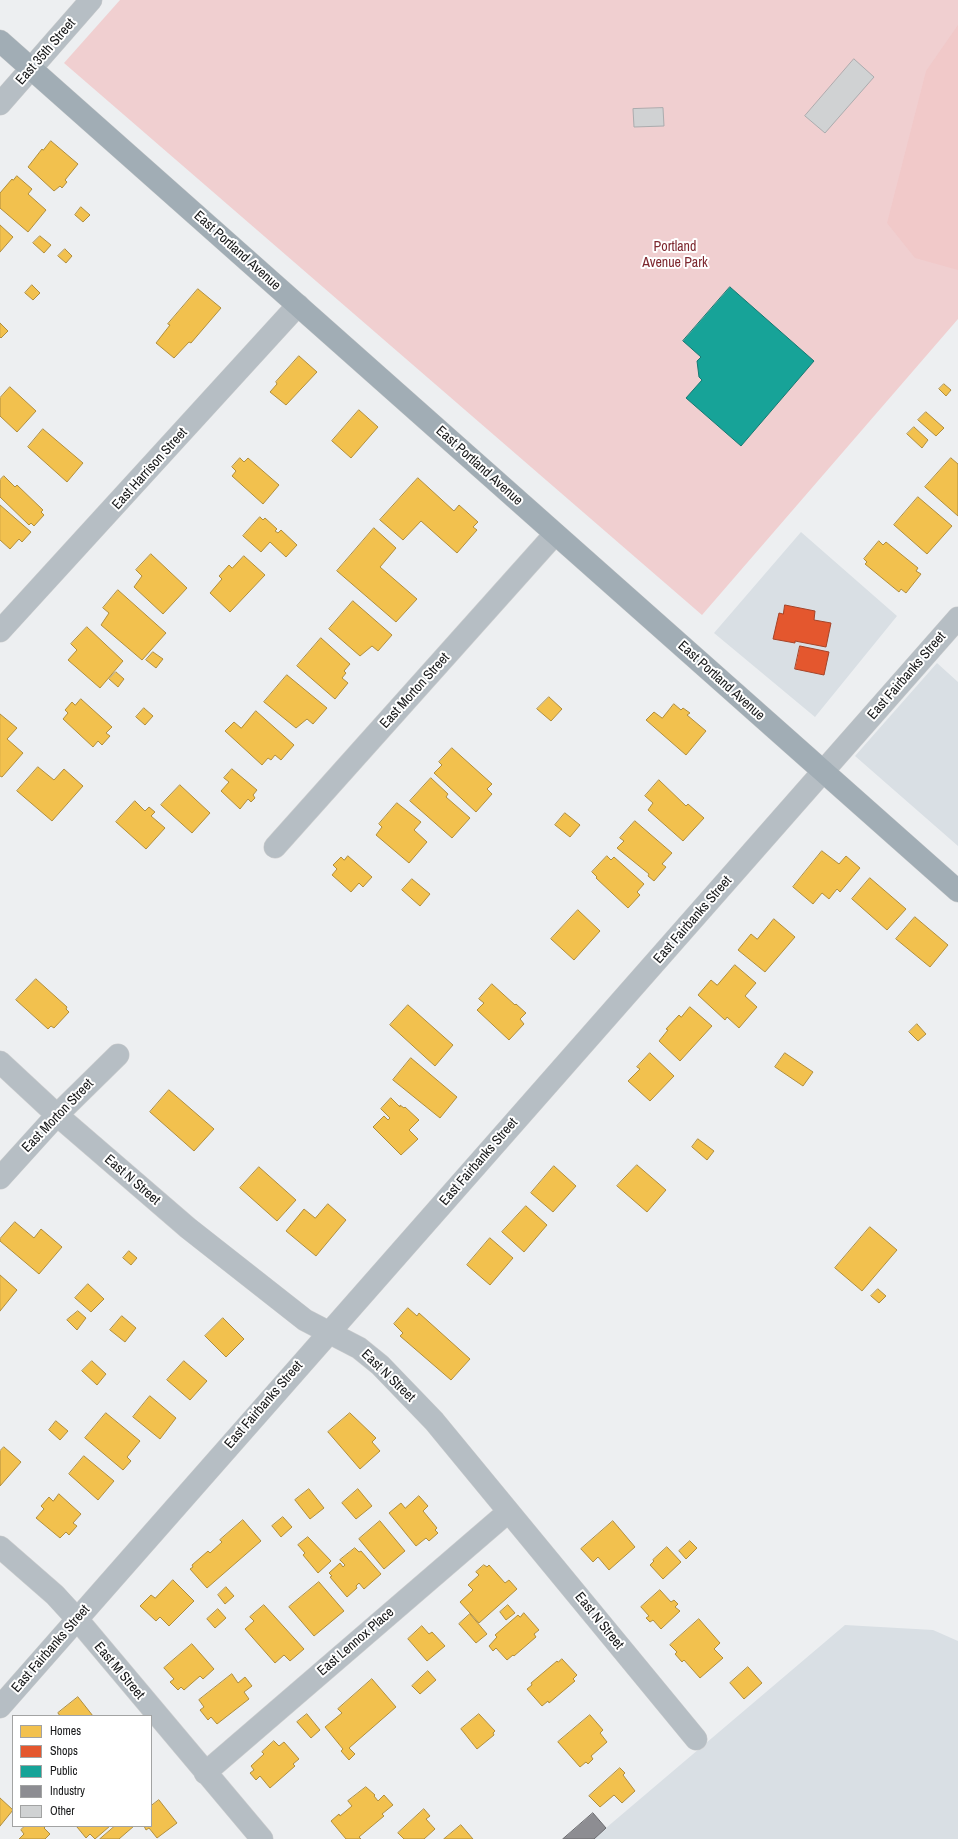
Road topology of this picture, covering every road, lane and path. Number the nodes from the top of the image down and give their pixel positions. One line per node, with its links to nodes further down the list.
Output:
1 (91, 0): 3 (street, East 35th Street)
2 (0, 41): 3 (main road, East Portland Avenue)
3 (31, 69): 4 (street, East 35th Street); 5 (main road, East Portland Avenue)
4 (0, 104)
5 (298, 306): 6 (main road, East Portland Avenue); 8 (street, East Harrison Street)
6 (555, 534): 9 (main road, East Portland Avenue); 10 (street, East Morton Street)
7 (958, 618): 9 (street, East Fairbanks Street)
8 (0, 631)
9 (824, 772): 11 (main road, East Portland Avenue); 16 (street, East Fairbanks Street)
10 (276, 847)
11 (957, 887)
12 (118, 1055): 14 (street, East Morton Street)
13 (0, 1062): 14 (street, East N Street)
14 (57, 1115): 15 (street, East Morton Street); 16 (street, East N Street)
15 (0, 1178)
16 (329, 1332): 17 (street, East N Street); 19 (street, East Fairbanks Street)
17 (508, 1512): 21 (street, East N Street); 22 (street, East Lennox Place)
18 (0, 1547): 19 (street, East M Street)
19 (77, 1619): 20 (street, East Fairbanks Street); 22 (street, East M Street)
20 (0, 1707)
21 (696, 1739)
22 (205, 1773): 23 (street, East M Street)
23 (262, 1839)

